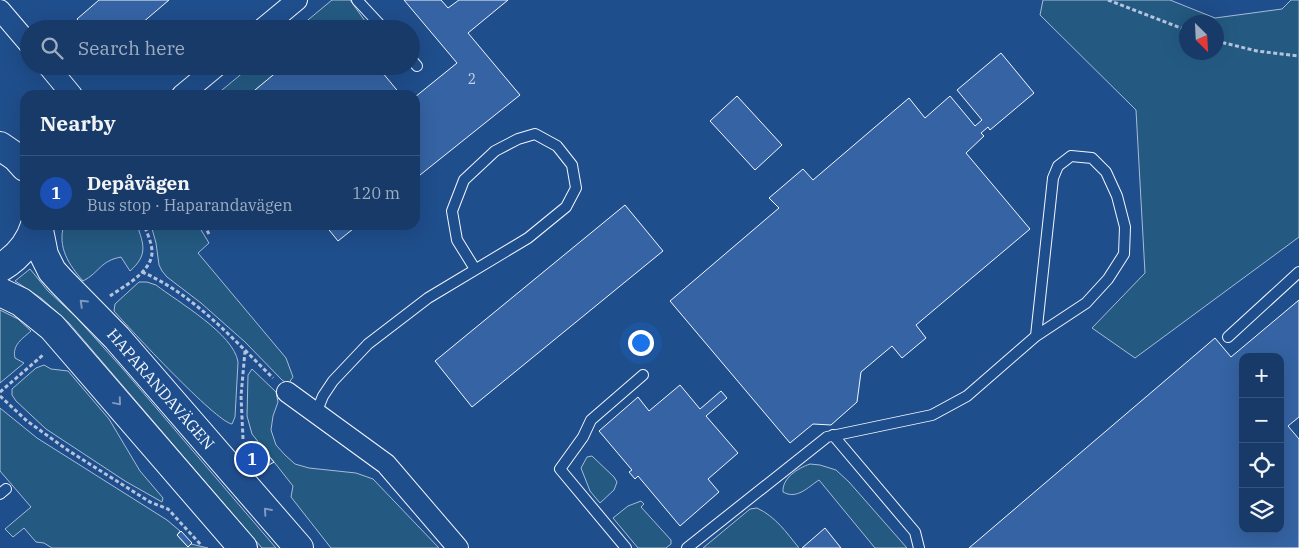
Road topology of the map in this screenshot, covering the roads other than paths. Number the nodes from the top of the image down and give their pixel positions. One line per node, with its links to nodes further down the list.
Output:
1 (297, 0): 4 (street)
2 (357, 0): 5 (lane)
3 (0, 10): 6 (street)
4 (273, 20)
5 (376, 20)
6 (20, 33)
7 (55, 75): 9 (street)
8 (206, 75): 10 (street)
9 (68, 90)
10 (188, 90)
11 (1, 146): 12 (main road)
12 (20, 161)
13 (34, 230): 15 (main road)
14 (37, 230): 26 (main road, HAPARANDAVÄGEN, one-way to 14)
15 (0, 268)
16 (475, 269): 16 (lane); 23 (lane)
17 (1299, 272): 20 (lane)
18 (0, 292): 25 (main road, one-way to 25)
19 (1036, 336): 19 (lane); 24 (lane)
20 (1228, 337)
21 (644, 374): 28 (lane)
22 (287, 392): 23 (street)
23 (316, 413): 27 (street)
24 (833, 435): 29 (lane); 30 (lane)
25 (243, 548)
26 (298, 548)
27 (458, 548)
28 (626, 548)
29 (687, 548)
30 (919, 548)

